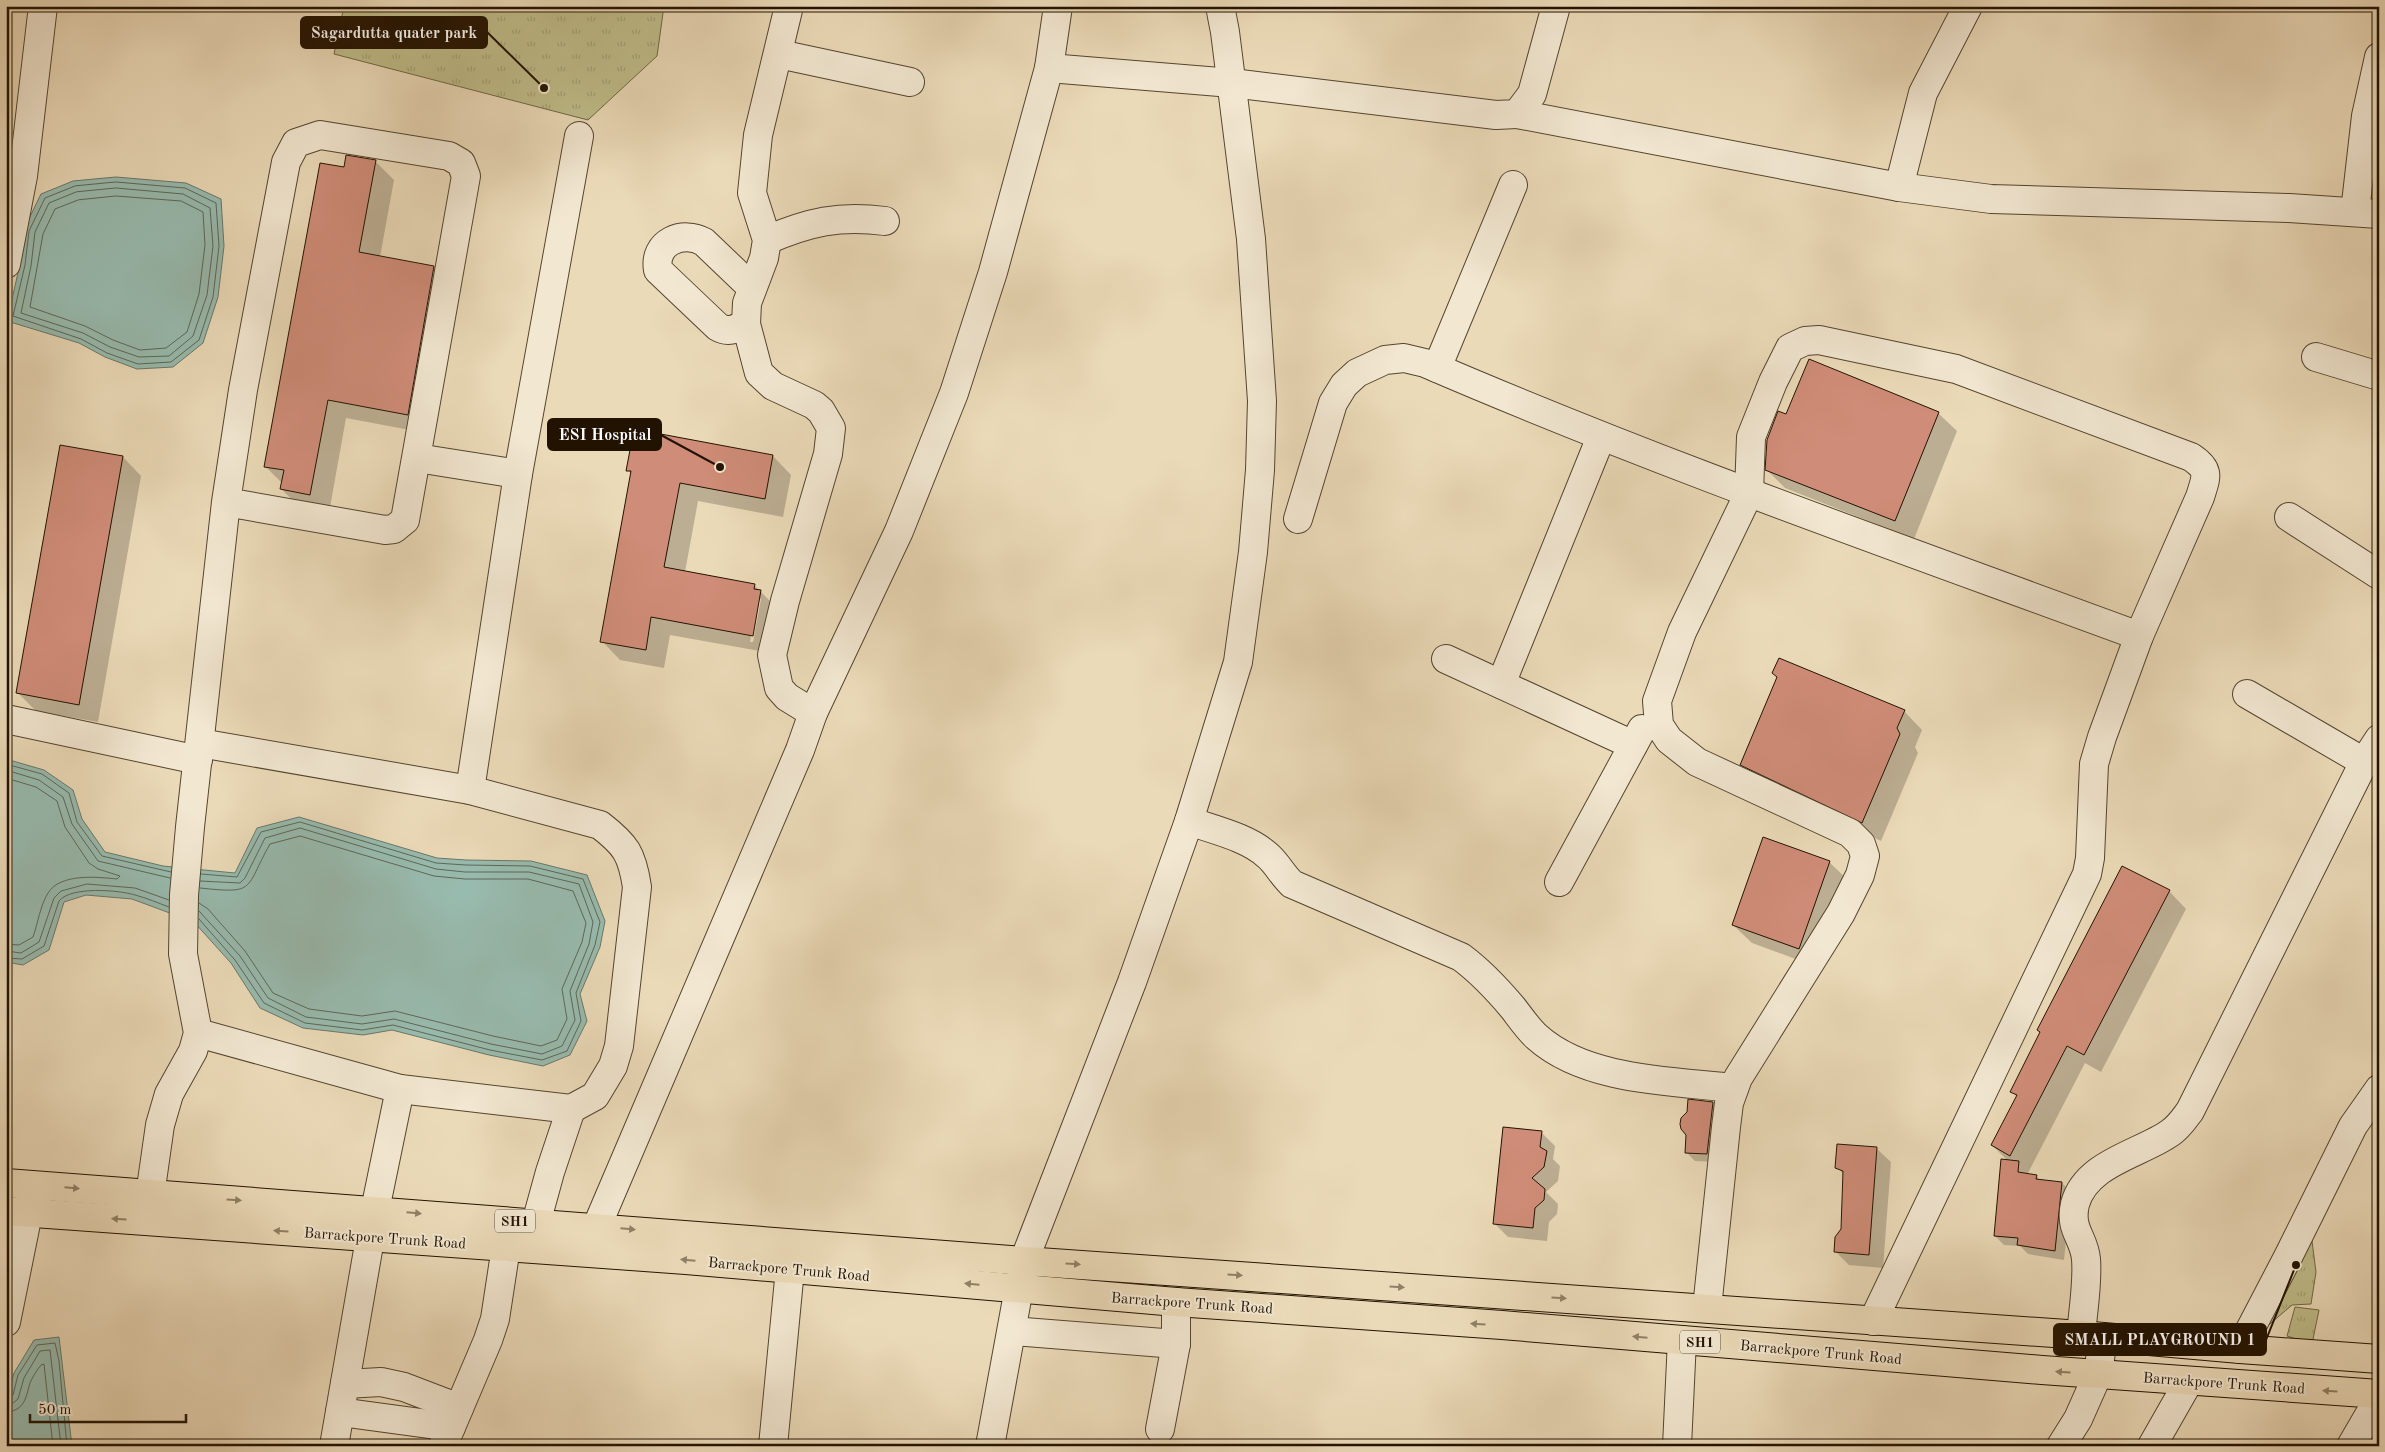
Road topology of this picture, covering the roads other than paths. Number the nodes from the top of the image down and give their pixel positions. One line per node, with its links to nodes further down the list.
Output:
1 (42, 6): 19 (street)
2 (788, 6): 7 (street)
3 (1058, 6): 9 (street)
4 (1220, 6): 11 (street)
5 (1556, 6): 12 (street)
6 (1968, 6): 15 (street)
7 (779, 54): 10 (street); 18 (street)
8 (2379, 57): 16 (street)
9 (1049, 68): 11 (street); 38 (street)
10 (910, 82)
11 (1232, 83): 12 (street); 45 (street)
12 (1517, 114): 15 (street)
13 (579, 136): 27 (street)
14 (1512, 185): 23 (street)
15 (1899, 187): 16 (street)
16 (2367, 213)
17 (884, 221): 18 (street)
18 (767, 240): 20 (street)
19 (6, 264)
20 (752, 288): 21 (street); 21 (street)
21 (746, 324): 38 (street)
22 (2316, 357): 24 (street)
23 (1436, 368): 25 (street); 31 (street)
24 (2379, 376)
25 (1601, 437): 28 (street); 35 (street)
26 (417, 458): 27 (street); 29 (street); 29 (street)
27 (518, 474): 44 (street)
28 (1749, 493): 33 (street); 33 (street); 37 (street)
29 (226, 502): 42 (street)
30 (2289, 517): 32 (street)
31 (1298, 519)
32 (2379, 575)
33 (2138, 636): 67 (street)
34 (1446, 659): 35 (street)
35 (1501, 684): 41 (street)
36 (2247, 694): 43 (street)
37 (1657, 701): 41 (street); 48 (street)
38 (813, 713): 58 (street)
39 (6, 719): 42 (street)
40 (2379, 739): 43 (street)
41 (1634, 745): 46 (street)
42 (199, 751): 44 (street); 47 (street)
43 (2364, 762): 70 (street)
44 (470, 790): 51 (street)
45 (1189, 821): 48 (street); 62 (street)
46 (1559, 882)
47 (198, 1033): 49 (street); 54 (street)
48 (1734, 1088): 66 (street)
49 (400, 1089): 51 (street); 55 (street)
50 (2379, 1089): 73 (street)
51 (571, 1109): 57 (street)
52 (6, 1183): 53 (main road, Barrackpore Trunk Road / SH1)
53 (34, 1185): 54 (main road, Barrackpore Trunk Road / SH1, one-way to 54); 56 (street)
54 (150, 1195): 55 (main road, Barrackpore Trunk Road / SH1, one-way to 55)
55 (375, 1210): 57 (main road, Barrackpore Trunk Road / SH1, one-way to 57); 59 (street)
56 (17, 1211): 59 (main road, Barrackpore Trunk Road / SH1, one-way to 56); 68 (street)
57 (536, 1222): 58 (main road, Barrackpore Trunk Road / SH1)
58 (597, 1226): 61 (street); 62 (main road, Barrackpore Trunk Road / SH1, one-way to 62)
59 (370, 1237): 60 (main road, Barrackpore Trunk Road / SH1); 77 (street)
60 (506, 1247): 61 (main road, Barrackpore Trunk Road / SH1); 80 (street)
61 (591, 1253): 63 (main road, Barrackpore Trunk Road / SH1, one-way to 61)
62 (1024, 1261): 64 (street); 66 (main road, Barrackpore Trunk Road / SH1, one-way to 66)
63 (790, 1269): 64 (main road, Barrackpore Trunk Road / SH1, one-way to 63); 83 (street)
64 (1020, 1288): 65 (main road, Barrackpore Trunk Road / SH1); 69 (street)
65 (1176, 1302): 71 (main road, Barrackpore Trunk Road / SH1, one-way to 65); 72 (street)
66 (1707, 1308): 67 (main road, Barrackpore Trunk Road / SH1)
67 (1873, 1321): 70 (main road, Barrackpore Trunk Road / SH1)
68 (6, 1322)
69 (1012, 1331): 72 (street); 84 (street)
70 (2092, 1336): 73 (main road, Barrackpore Trunk Road / SH1); 75 (street)
71 (1682, 1340): 75 (main road, Barrackpore Trunk Road / SH1, one-way to 71); 85 (street)
72 (1176, 1344): 81 (street)
73 (2240, 1350): 74 (main road, Barrackpore Trunk Road / SH1)
74 (2379, 1359)
75 (2098, 1374): 76 (main road, Barrackpore Trunk Road / SH1); 86 (street)
76 (2189, 1381): 78 (main road, Barrackpore Trunk Road / SH1, one-way to 76); 87 (street)
77 (345, 1384): 79 (street); 80 (street)
78 (2379, 1396): 88 (street)
79 (340, 1412): 80 (street); 82 (street)
80 (451, 1427)
81 (1160, 1429)
82 (334, 1446)
83 (773, 1446)
84 (990, 1446)
85 (1678, 1446)
86 (2060, 1446)
87 (2152, 1446)
88 (2351, 1446)

